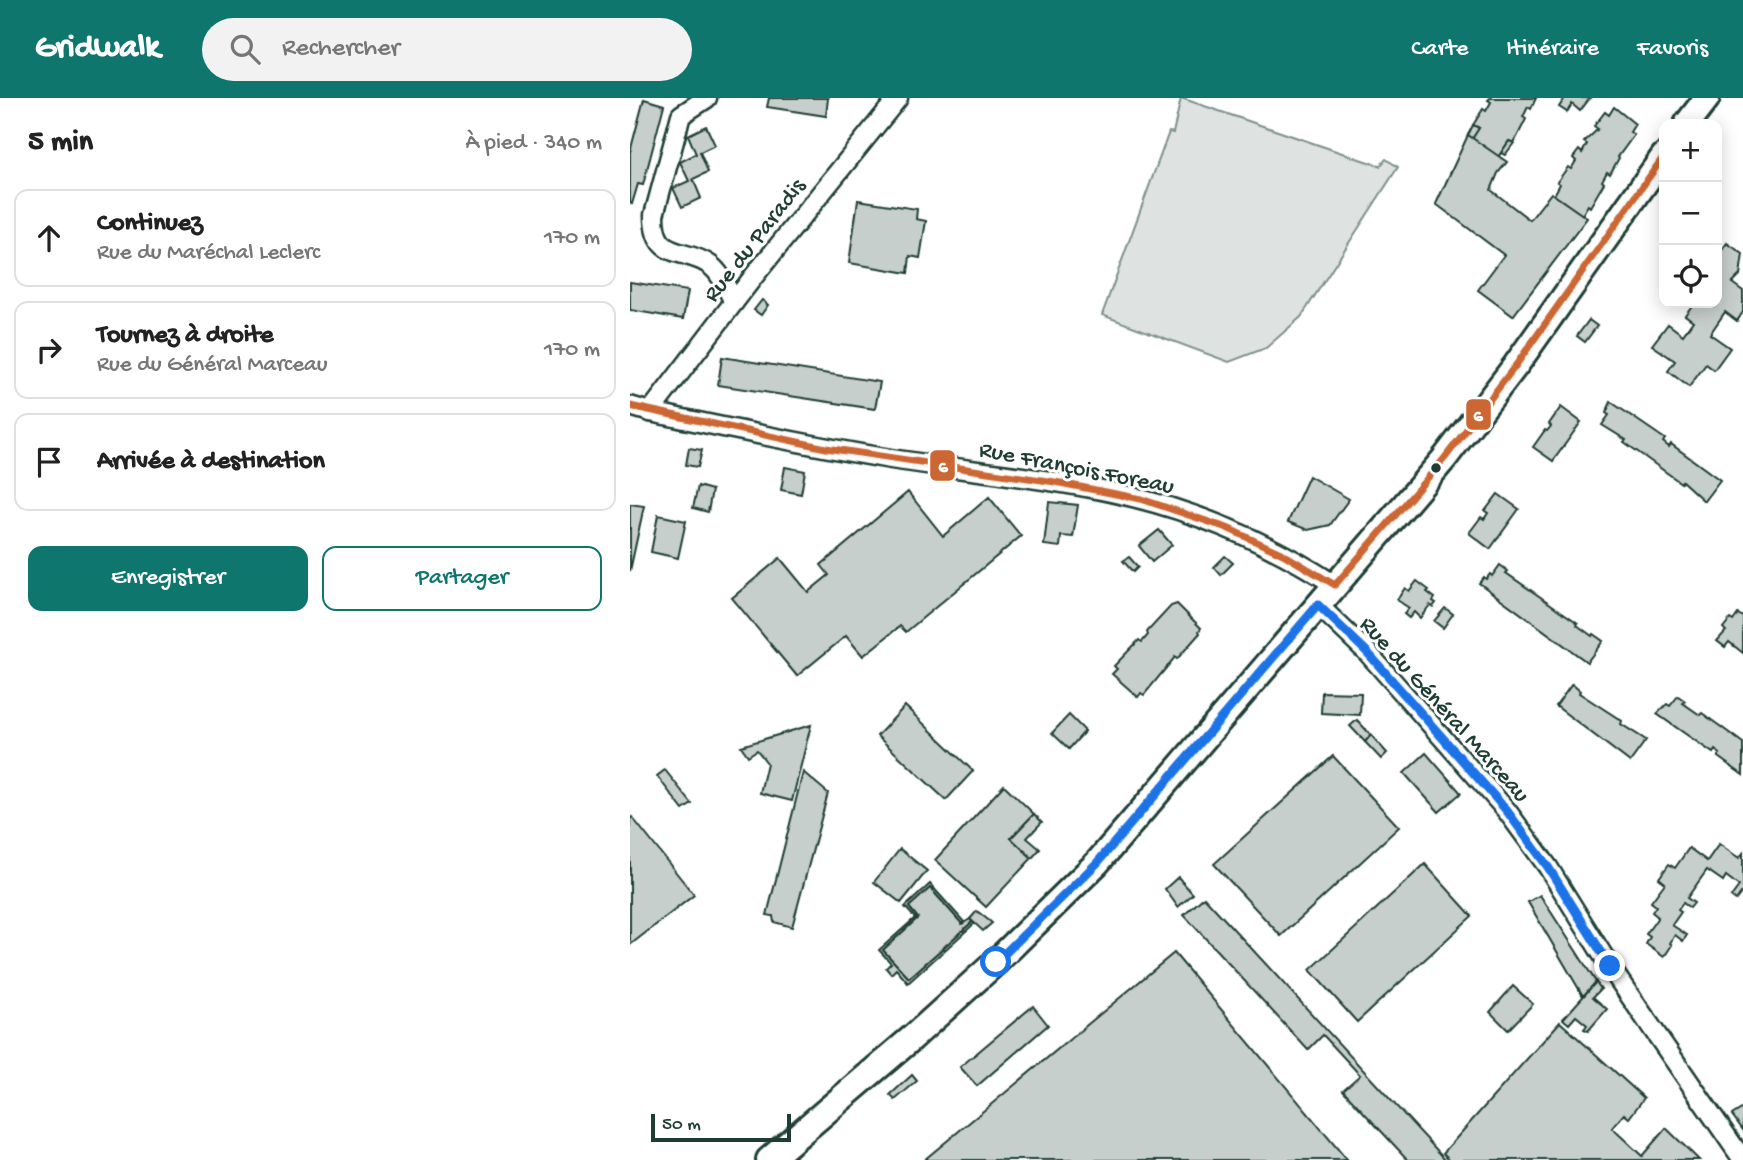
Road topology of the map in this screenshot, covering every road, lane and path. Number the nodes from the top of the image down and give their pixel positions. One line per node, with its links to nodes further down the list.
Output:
1 (707, 98): 6 (street)
2 (898, 98): 6 (street, Rue du Paradis)
3 (1707, 98): 4 (main road)
4 (1691, 119)
5 (1659, 163): 9 (main road)
6 (734, 302): 8 (street, Rue du Paradis)
7 (630, 406): 8 (street, Rue François Foreau)
8 (650, 412): 9 (street, Rue François Foreau)
9 (1335, 585): 10 (main road)
10 (1318, 605): 11 (main road); 12 (street, Rue du Général Marceau)
11 (769, 1160)
12 (1743, 1160)

